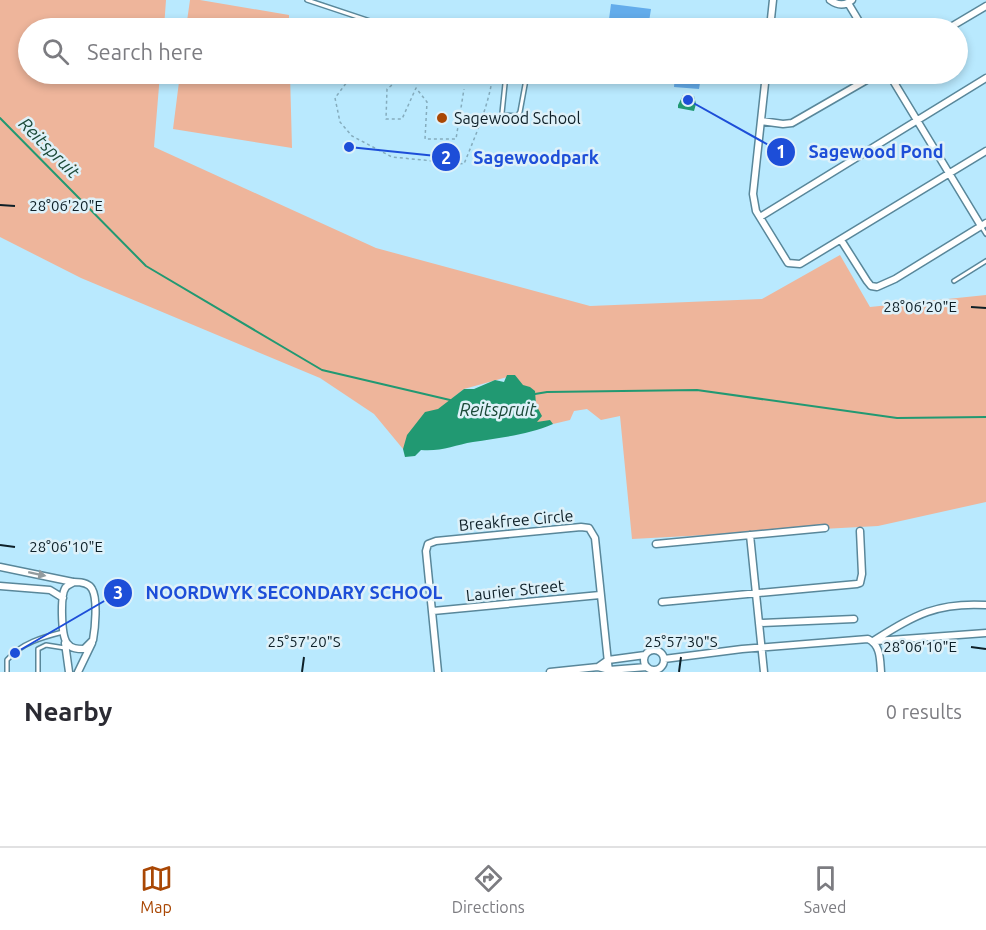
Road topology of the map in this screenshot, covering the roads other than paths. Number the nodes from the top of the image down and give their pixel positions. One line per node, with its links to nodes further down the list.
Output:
1 (307, 0): 6 (lane)
2 (773, 0): 7 (street)
3 (830, 0): 4 (street)
4 (850, 1): 8 (street)
5 (986, 6): 9 (street)
6 (361, 18)
7 (771, 18)
8 (858, 18)
9 (966, 18)
10 (986, 78): 16 (street)
11 (505, 84): 12 (lane)
12 (525, 84)
13 (765, 84): 17 (street)
14 (860, 84): 17 (street)
15 (895, 84): 16 (street)
16 (918, 120): 19 (street); 20 (street)
17 (761, 121): 20 (street)
18 (986, 151): 19 (street)
19 (950, 174): 21 (street); 23 (street)
20 (760, 217): 23 (street)
21 (983, 224): 22 (lane); 23 (street)
22 (986, 234)
23 (841, 240)
24 (986, 261): 25 (lane)
25 (954, 281)
26 (825, 528): 28 (street)
27 (860, 531): 33 (street)
28 (750, 535): 29 (street); 33 (street)
29 (656, 544)
30 (0, 567): 31 (street, one-way to 31)
31 (74, 582): 35 (street); 44 (street)
32 (0, 586): 35 (street)
33 (757, 593): 36 (street); 40 (street)
34 (600, 595): 38 (street, Laurier Street); 38 (street, Breakfree Circle); 49 (street, Breakfree Circle)
35 (63, 598): 41 (street)
36 (662, 602)
37 (986, 605): 43 (street)
38 (433, 611): 58 (street, Breakfree Circle)
39 (854, 619): 40 (street)
40 (760, 623): 46 (street)
41 (64, 632): 45 (street); 54 (lane)
42 (986, 633): 43 (street)
43 (873, 641): 46 (street); 52 (street)
44 (92, 643): 45 (street); 57 (street)
45 (66, 645): 55 (lane); 56 (street)
46 (761, 647): 48 (street); 60 (street)
47 (645, 656): 48 (street); 49 (street); 51 (street)
48 (664, 659): 51 (street)
49 (608, 660): 50 (street); 53 (street, Breakfree Circle)
50 (598, 667): 53 (street); 59 (street)
51 (647, 667): 53 (street)
52 (880, 668)
53 (609, 671)
54 (7, 672)
55 (38, 672)
56 (69, 672)
57 (78, 672)
58 (438, 672)
59 (550, 672)
60 (764, 672)

